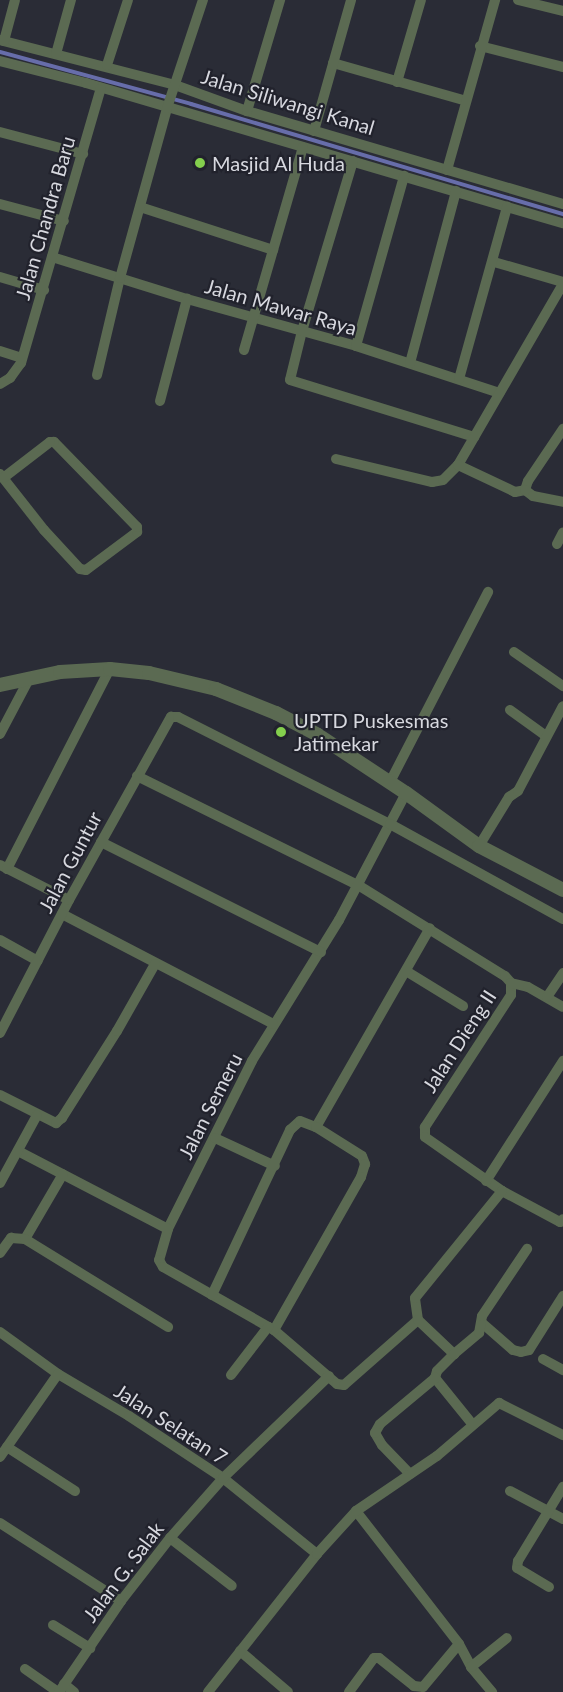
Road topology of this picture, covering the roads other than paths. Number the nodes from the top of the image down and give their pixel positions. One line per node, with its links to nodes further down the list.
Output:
1 (15, 0): 11 (street)
2 (71, 0): 13 (street)
3 (128, 0): 16 (street)
4 (203, 0): 20 (street)
5 (280, 0): 23 (street)
6 (351, 0): 15 (street)
7 (421, 0): 18 (street)
8 (495, 0): 12 (street)
9 (518, 0): 10 (street)
10 (563, 11)
11 (2, 40): 13 (street, Jalan Siliwangi Kanal)
12 (480, 46): 17 (street); 21 (street)
13 (56, 54): 16 (street, Jalan Siliwangi Kanal)
14 (0, 62): 19 (street)
15 (333, 63): 18 (street); 24 (street)
16 (108, 65): 20 (street, Jalan Siliwangi Kanal)
17 (563, 67)
18 (397, 82): 21 (street)
19 (101, 88): 22 (street); 27 (street, Jalan Chandra Baru)
20 (174, 88): 22 (street); 23 (street, Jalan Siliwangi Kanal)
21 (466, 101): 29 (street)
22 (168, 106): 26 (street); 34 (street)
23 (247, 111): 24 (street, Jalan Siliwangi Kanal)
24 (314, 130): 29 (street, Jalan Siliwangi Kanal)
25 (0, 132): 27 (street)
26 (303, 147): 28 (street); 38 (street)
27 (83, 154): 36 (street, Jalan Chandra Baru)
28 (353, 162): 30 (street); 47 (street)
29 (447, 170): 33 (street, Jalan Siliwangi Kanal)
30 (404, 176): 31 (street); 48 (street)
31 (456, 191): 35 (street); 52 (street)
32 (0, 204): 36 (street)
33 (563, 204)
34 (140, 207): 38 (street); 42 (street)
35 (507, 207): 37 (street); 40 (street)
36 (64, 221): 39 (street, Jalan Chandra Baru)
37 (563, 223)
38 (273, 250): 46 (street)
39 (52, 257): 42 (street, Jalan Mawar Raya); 44 (street, Jalan Chandra Baru)
40 (494, 262): 43 (street); 54 (street)
41 (0, 277): 44 (street)
42 (120, 278): 45 (street, Jalan Mawar Raya); 53 (street)
43 (563, 283): 56 (street)
44 (44, 290): 51 (street, Jalan Chandra Baru)
45 (187, 299): 46 (street, Jalan Mawar Raya); 57 (street)
46 (253, 317): 47 (street, Jalan Mawar Raya); 49 (street)
47 (302, 330): 48 (street, Jalan Mawar Raya); 59 (street)
48 (356, 346): 52 (street, Jalan Mawar Raya)
49 (244, 350)
50 (0, 351): 51 (street)
51 (22, 358): 55 (street, Jalan Chandra Baru)
52 (410, 363): 54 (street, Jalan Mawar Raya)
53 (97, 375)
54 (459, 379): 56 (street, Jalan Mawar Raya)
55 (0, 384)
56 (500, 393): 59 (street)
57 (160, 401)
58 (563, 429): 60 (street)
59 (474, 437): 62 (street)
60 (558, 446): 64 (street)
61 (336, 459): 62 (street)
62 (458, 465): 64 (street)
63 (2, 476): 63 (street)
64 (525, 490): 65 (street)
65 (563, 502)
66 (563, 532): 67 (street)
67 (558, 544)
68 (488, 592): 79 (street)
69 (514, 652): 73 (street)
70 (110, 669): 71 (street); 79 (street); 84 (street)
71 (30, 677): 72 (street); 76 (street)
72 (0, 685)
73 (563, 686)
74 (563, 706): 77 (street)
75 (510, 710): 77 (street)
76 (0, 734)
77 (546, 736): 83 (street)
78 (137, 776): 81 (street, Jalan Guntur); 82 (street, Jalan Guntur); 85 (street, Jalan Dieng II)
79 (390, 782): 80 (street)
80 (406, 793): 81 (street, Jalan Semeru); 83 (street)
81 (390, 824): 85 (street, Jalan Semeru); 89 (street)
82 (101, 842): 87 (street, Jalan Guntur); 92 (street)
83 (479, 846): 86 (street)
84 (4, 867): 87 (street)
85 (358, 885): 90 (street, Jalan Dieng II); 92 (street, Jalan Semeru)
86 (563, 890)
87 (69, 900): 88 (street, Jalan Guntur)
88 (62, 914): 93 (street, Jalan Guntur); 94 (street)
89 (563, 919)
90 (430, 928): 95 (street); 97 (street, Jalan Dieng II)
91 (0, 940): 93 (street)
92 (321, 952): 102 (street, Jalan Semeru)
93 (38, 961): 101 (street, Jalan Guntur)
94 (155, 964): 102 (street); 106 (street)
95 (405, 971): 99 (street); 107 (street)
96 (563, 973): 98 (street)
97 (511, 983): 98 (street); 112 (street, Jalan Dieng II)
98 (547, 998): 100 (street)
99 (463, 1006)
100 (563, 1007)
101 (3, 1020): 103 (street, Jalan Guntur)
102 (273, 1024): 108 (street, Jalan Semeru)
103 (0, 1033)
104 (563, 1061): 112 (street)
105 (0, 1095): 106 (street)
106 (37, 1115): 109 (street)
107 (316, 1127): 110 (street); 125 (street)
108 (215, 1138): 110 (street); 116 (street, Jalan Semeru)
109 (18, 1151): 111 (street); 113 (street)
110 (275, 1166): 120 (street)
111 (63, 1174): 116 (street); 117 (street)
112 (486, 1180): 114 (street, Jalan Dieng II)
113 (0, 1183)
114 (502, 1191): 115 (street, Jalan Dieng II); 122 (street)
115 (561, 1221)
116 (168, 1229): 120 (street, Jalan Semeru)
117 (25, 1239): 119 (street); 124 (street)
118 (527, 1249): 123 (street)
119 (0, 1252)
120 (212, 1296): 125 (street, Jalan Semeru)
121 (563, 1296): 123 (street)
122 (418, 1320): 127 (street); 132 (street)
123 (482, 1323): 127 (street)
124 (168, 1327)
125 (271, 1328): 131 (street); 132 (street, Jalan Semeru)
126 (0, 1332): 130 (street, Jalan Selatan 7)
127 (454, 1354): 133 (street)
128 (543, 1359): 129 (street)
129 (563, 1370)
130 (58, 1374): 136 (street); 139 (street, Jalan Selatan 7)
131 (231, 1375)
132 (328, 1376): 139 (street, Jalan G. Salak)
133 (435, 1378): 134 (street); 138 (street)
134 (473, 1425): 135 (street); 138 (street)
135 (563, 1435)
136 (7, 1448): 137 (street); 141 (street)
137 (0, 1457)
138 (410, 1474): 143 (street)
139 (223, 1478): 147 (street, Jalan G. Salak); 148 (street, Jalan Selatan 7)
140 (563, 1487): 144 (street)
141 (75, 1491)
142 (510, 1491): 144 (street)
143 (356, 1511): 148 (street); 154 (street)
144 (549, 1512): 145 (street); 150 (street)
145 (563, 1519)
146 (0, 1523): 151 (street)
147 (170, 1538): 149 (street); 151 (street, Jalan G. Salak)
148 (316, 1554): 156 (street)
149 (232, 1586)
150 (549, 1587)
151 (122, 1601): 155 (street, Jalan G. Salak)
152 (53, 1625): 155 (street)
153 (507, 1638): 157 (street)
154 (459, 1644): 157 (street); 163 (street)
155 (90, 1648): 159 (street, Jalan G. Salak)
156 (240, 1651): 161 (street); 162 (street)
157 (471, 1667): 164 (street)
158 (25, 1669): 159 (street)
159 (60, 1690): 160 (street)
160 (74, 1692)
161 (208, 1692)
162 (288, 1692)
163 (349, 1692)
164 (492, 1692)

